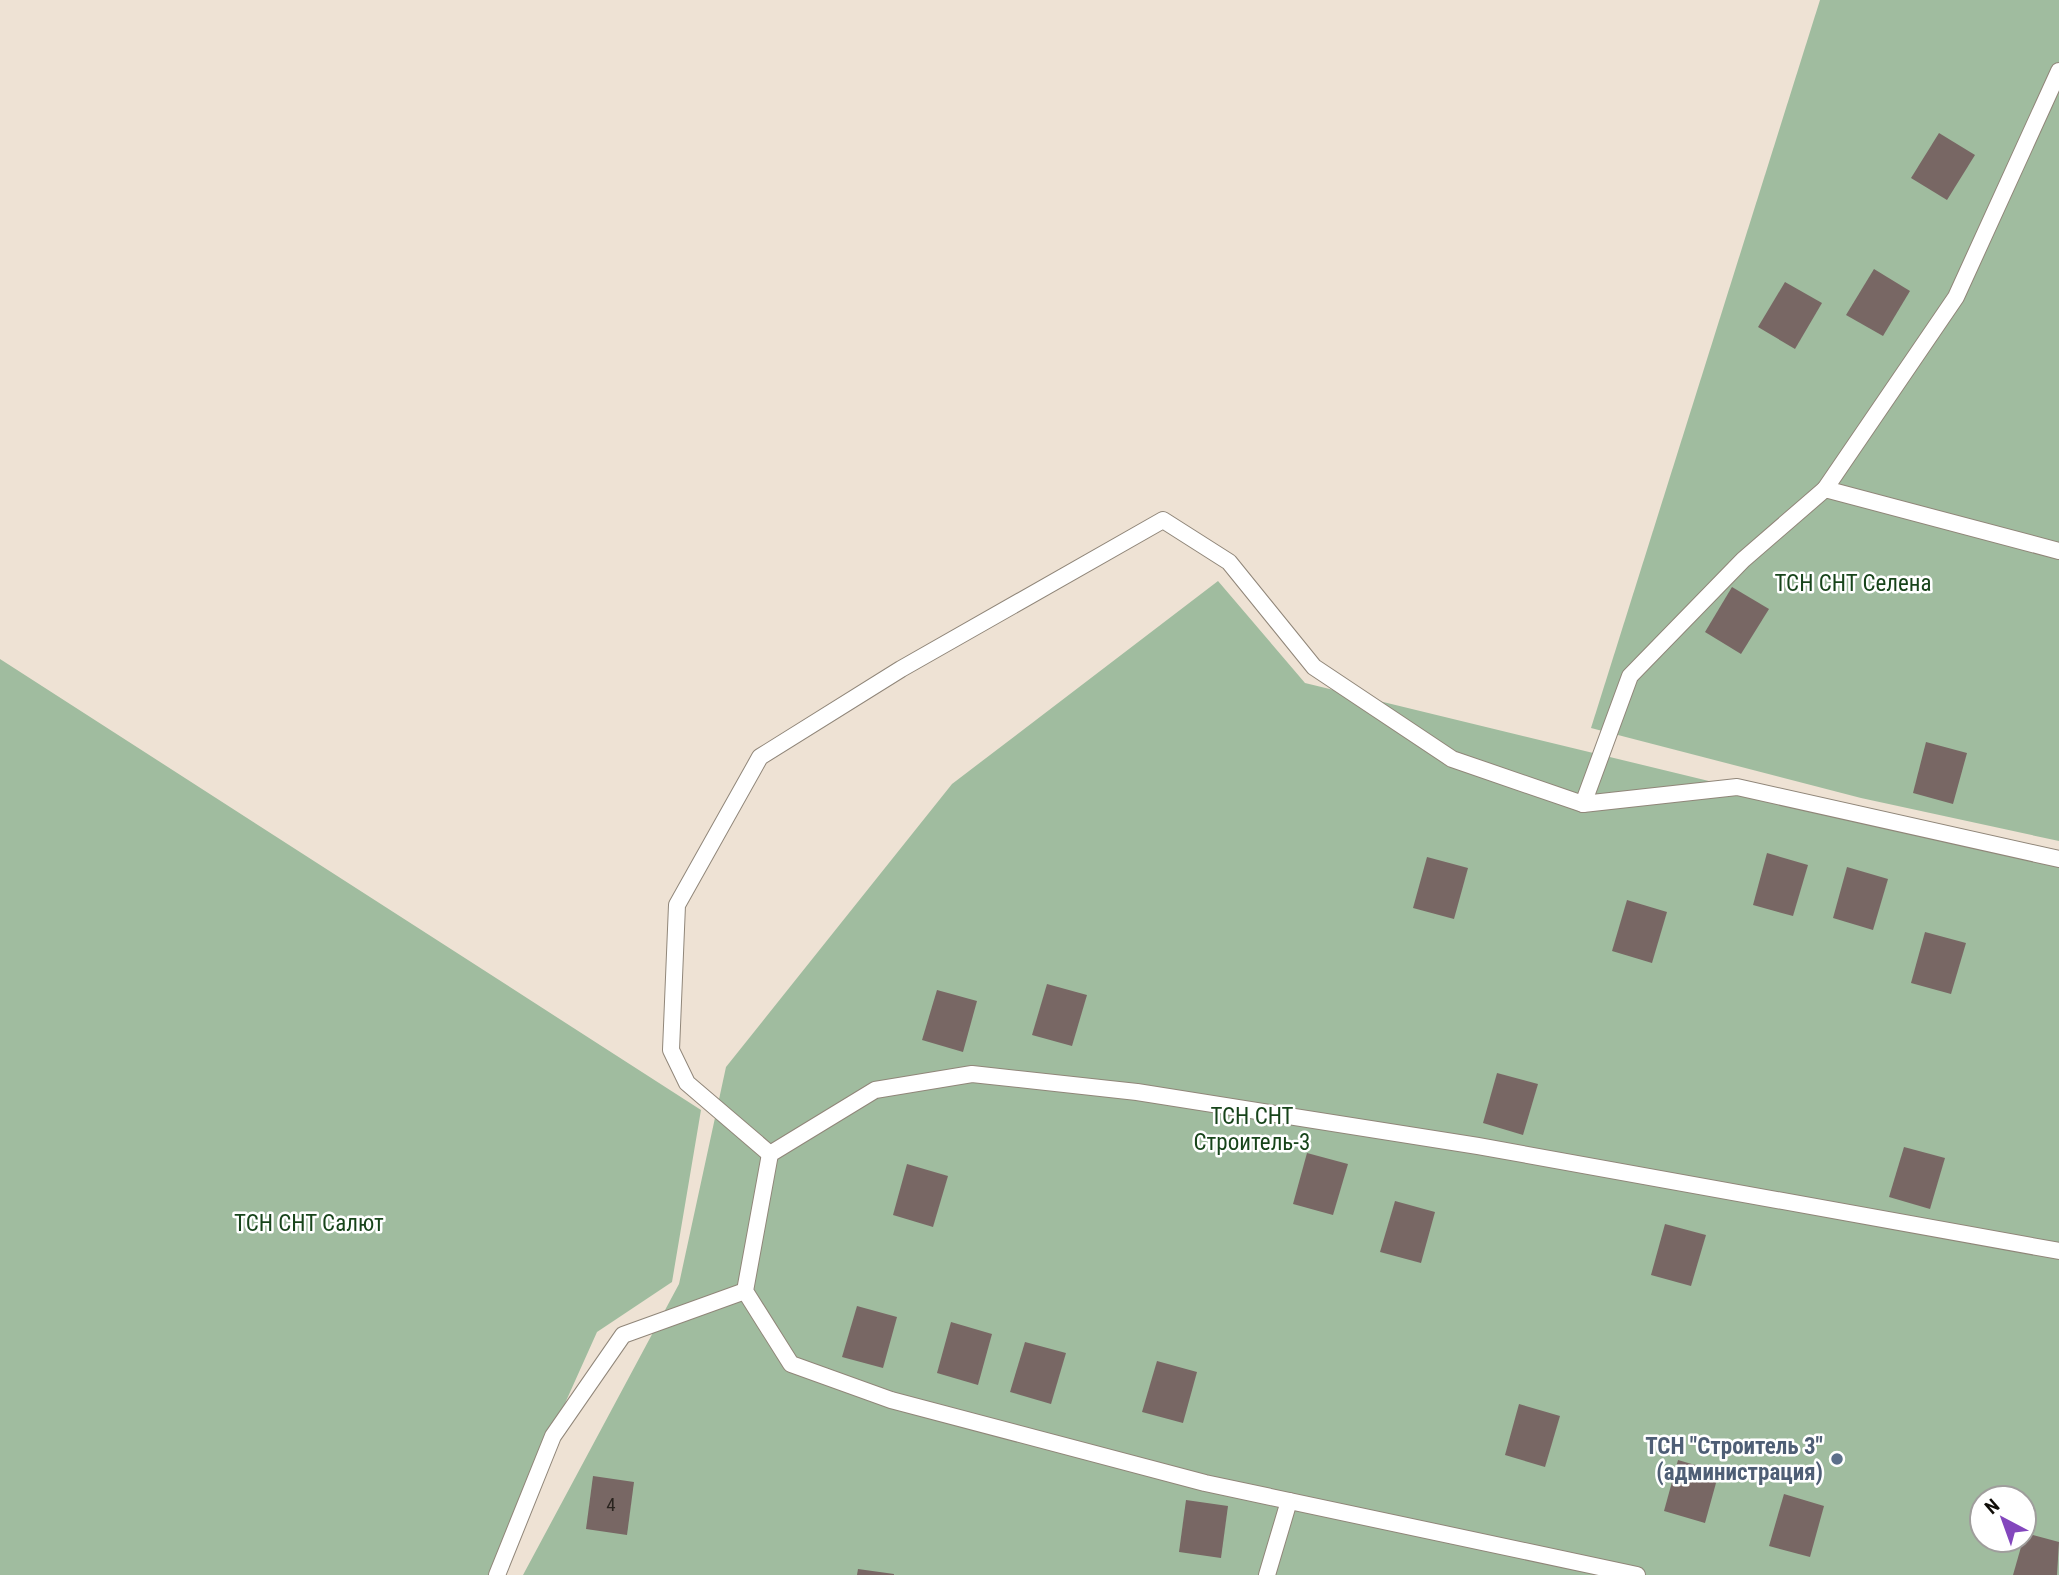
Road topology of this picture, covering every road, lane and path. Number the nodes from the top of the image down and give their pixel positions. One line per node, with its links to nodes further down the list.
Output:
1 (2059, 71): 2 (lane)
2 (1825, 489): 3 (lane); 4 (lane)
3 (2059, 551)
4 (1583, 804): 5 (lane); 6 (lane)
5 (2059, 859)
6 (770, 1154): 7 (lane); 8 (lane)
7 (2059, 1251)
8 (745, 1291): 9 (lane); 11 (lane)
9 (1289, 1501): 10 (lane); 12 (lane)
10 (1560, 1567): 13 (lane)
11 (498, 1575)
12 (1267, 1575)
13 (1637, 1575)

